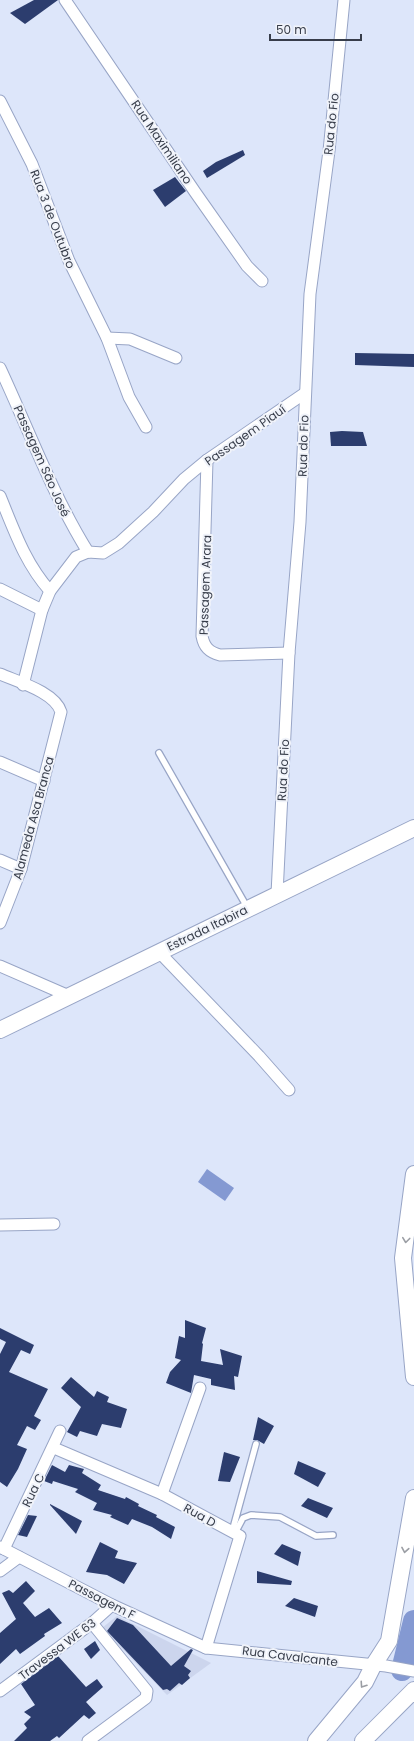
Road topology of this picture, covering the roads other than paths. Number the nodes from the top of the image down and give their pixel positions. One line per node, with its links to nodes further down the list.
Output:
1 (65, 0): 4 (street, Rua Maximiliano)
2 (344, 0): 8 (street, Rua do Fio)
3 (0, 101): 5 (street, Rua 3 de Outubro)
4 (262, 281)
5 (107, 338): 6 (street); 9 (street, Rua 3 de Outubro)
6 (176, 358)
7 (0, 368): 12 (street, Passagem São José)
8 (305, 393): 10 (street, Passagem Piauí); 16 (street, Rua do Fio)
9 (146, 427)
10 (207, 460): 12 (street, Passagem Piauí); 16 (street, Passagem Arara)
11 (0, 496): 14 (street)
12 (88, 552): 14 (street)
13 (0, 589): 15 (street)
14 (50, 591): 15 (street)
15 (42, 610): 18 (street)
16 (289, 652): 25 (street, Rua do Fio)
17 (0, 674): 18 (street)
18 (23, 685): 21 (street, Alameda Asa Branca)
19 (159, 753): 26 (lane)
20 (0, 762): 21 (street)
21 (44, 781): 24 (street, Alameda Asa Branca)
22 (414, 824): 25 (main road, Estrada Itabira)
23 (0, 860): 24 (street)
24 (20, 869): 27 (street, Alameda Asa Branca)
25 (277, 894): 26 (main road, Estrada Itabira)
26 (247, 908): 28 (main road, Estrada Itabira)
27 (0, 924)
28 (160, 952): 30 (main road, Estrada Itabira); 32 (street)
29 (0, 966): 30 (street)
30 (69, 996): 31 (main road, Estrada Itabira)
31 (0, 1030)
32 (289, 1090)
33 (414, 1174): 36 (main road, one-way to 36)
34 (54, 1224): 35 (street)
35 (0, 1225)
36 (414, 1377)
37 (200, 1388): 41 (street)
38 (60, 1432): 40 (street, Rua C)
39 (256, 1444): 43 (lane)
40 (54, 1448): 41 (street, Rua D); 45 (street, Rua C)
41 (162, 1494): 43 (street, Rua D)
42 (414, 1498): 51 (main road, one-way to 51)
43 (233, 1533): 44 (lane); 50 (street)
44 (333, 1535)
45 (2, 1548): 46 (street, Passagem F)
46 (19, 1556): 47 (street); 48 (street, Passagem F)
47 (0, 1571)
48 (112, 1605): 49 (street, Travessa WE 63); 50 (street, Passagem F)
49 (92, 1623): 54 (street, Travessa WE 63); 55 (street)
50 (206, 1648): 51 (street, Rua Cavalcante)
51 (380, 1666): 52 (street, Rua Cavalcante); 56 (main road, one-way to 56)
52 (413, 1671)
53 (414, 1690): 57 (main road)
54 (0, 1691)
55 (88, 1741)
56 (316, 1741)
57 (363, 1741)

